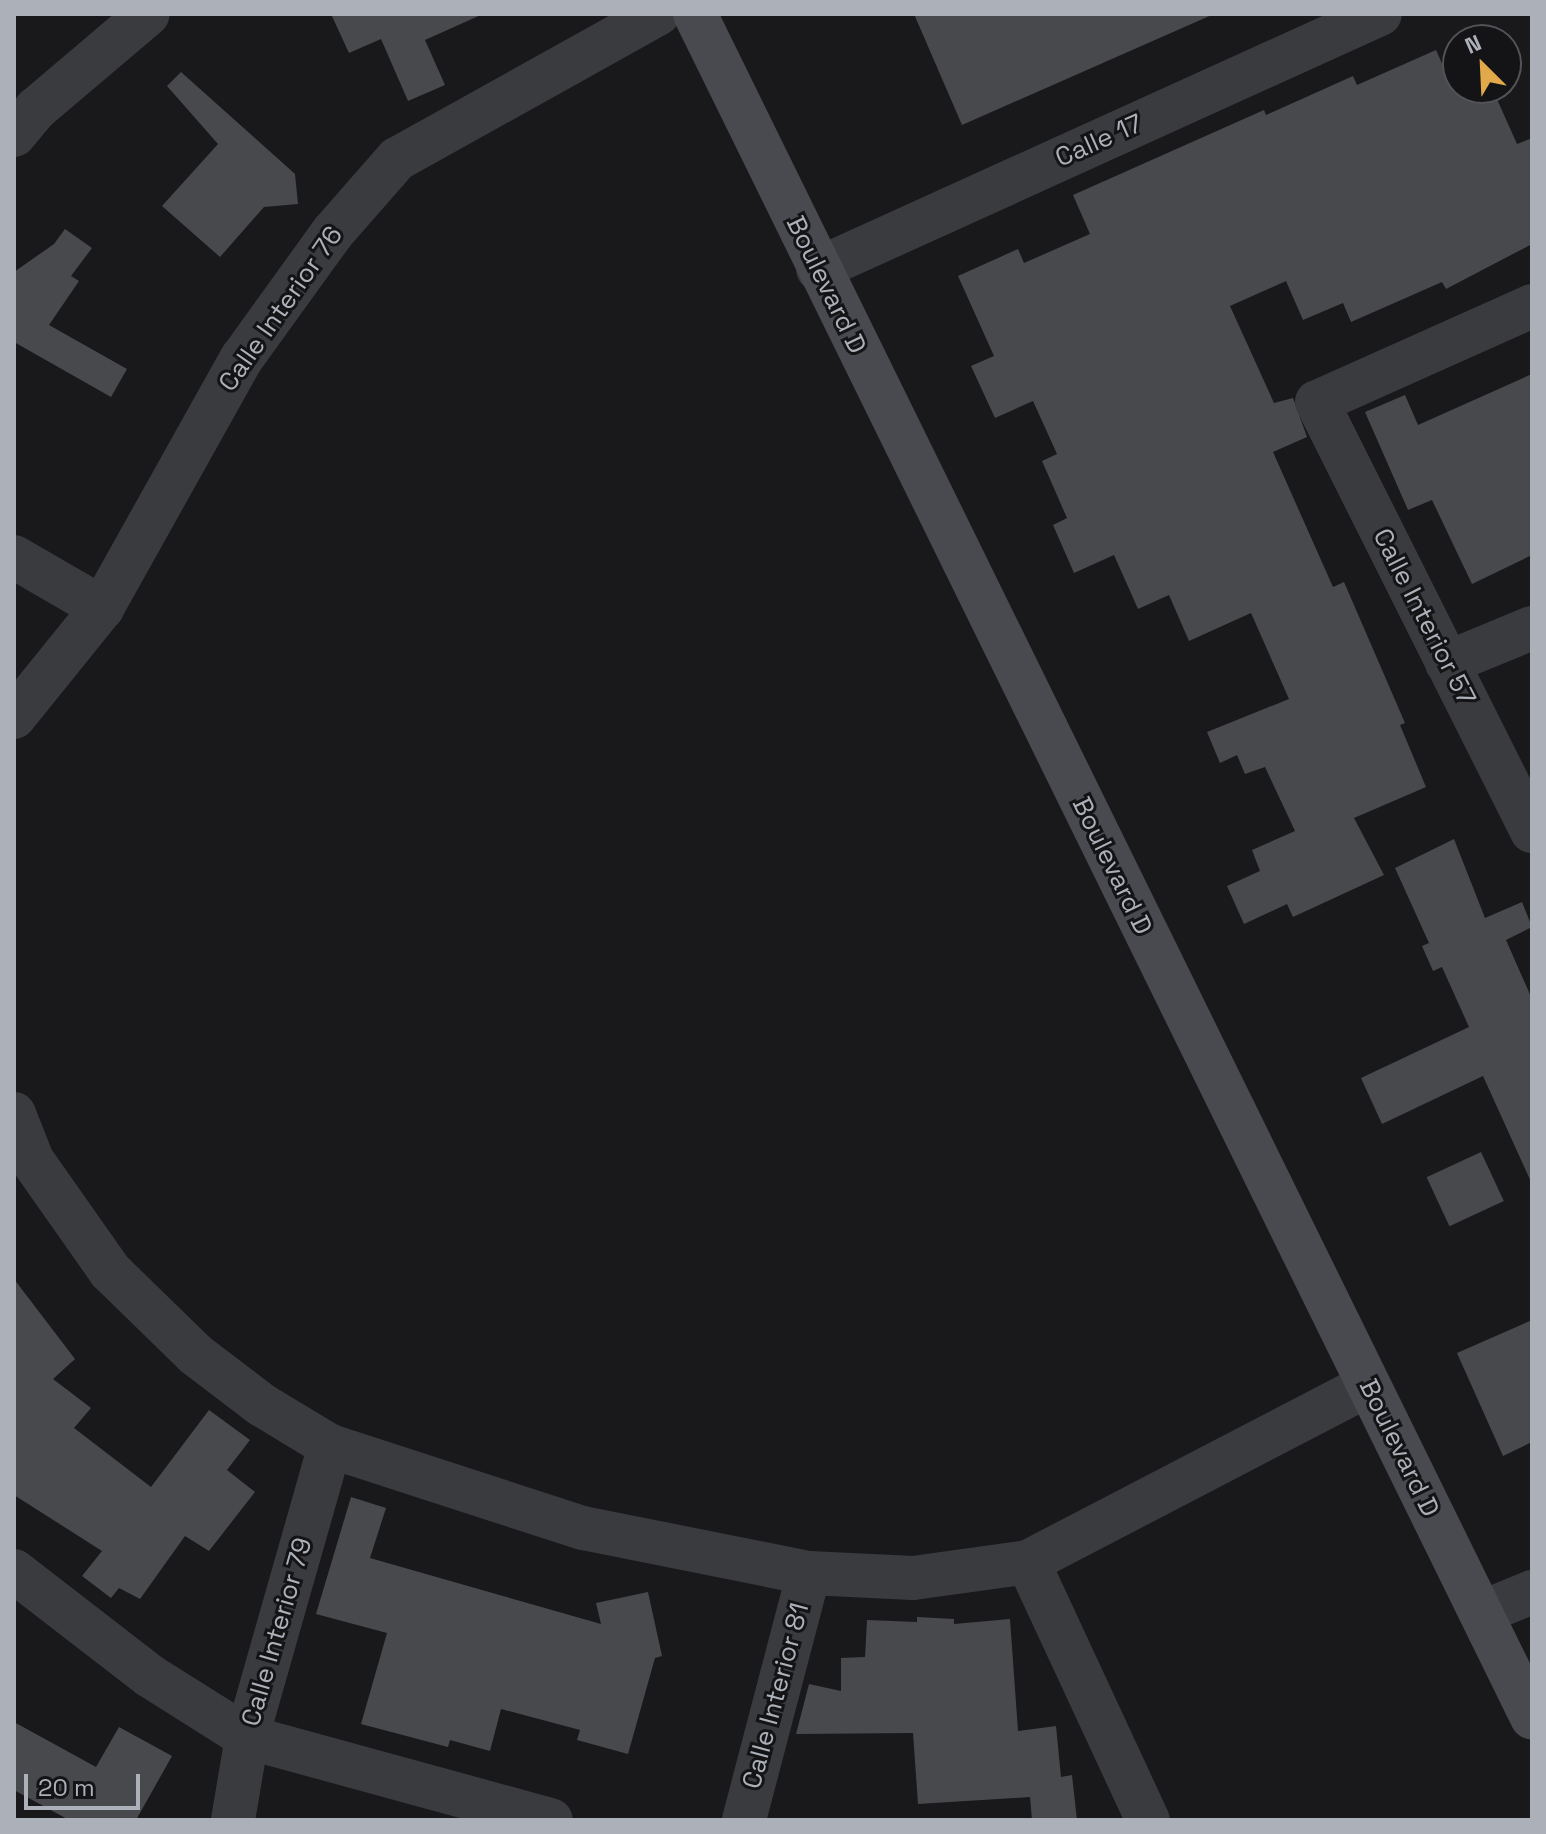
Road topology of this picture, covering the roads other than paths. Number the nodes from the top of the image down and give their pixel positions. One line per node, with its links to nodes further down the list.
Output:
1 (148, 14): 5 (street)
2 (658, 14): 9 (street, Calle Interior 76)
3 (695, 14): 6 (street, Boulevard D)
4 (1380, 14): 6 (street, Calle 17)
5 (14, 135)
6 (818, 269): 15 (street, Boulevard D)
7 (1532, 306): 11 (street, Calle Interior 57)
8 (14, 557): 9 (street)
9 (102, 608): 12 (street, Calle Interior 76)
10 (1532, 628): 11 (street)
11 (1447, 663): 13 (street, Calle Interior 57)
12 (14, 717)
13 (1532, 831)
14 (14, 1114): 16 (street)
15 (1368, 1385): 17 (street); 21 (street, Boulevard D)
16 (330, 1446): 19 (street); 23 (street, Calle Interior 79)
17 (1028, 1562): 19 (street); 27 (street)
18 (14, 1571): 23 (street)
19 (809, 1573): 26 (street, Calle Interior 81)
20 (1532, 1592): 21 (street)
21 (1481, 1613): 22 (street, Boulevard D)
22 (1532, 1717)
23 (247, 1737): 24 (street, Calle Interior 79); 25 (street)
24 (233, 1820)
25 (551, 1820)
26 (744, 1820)
27 (1148, 1820)

